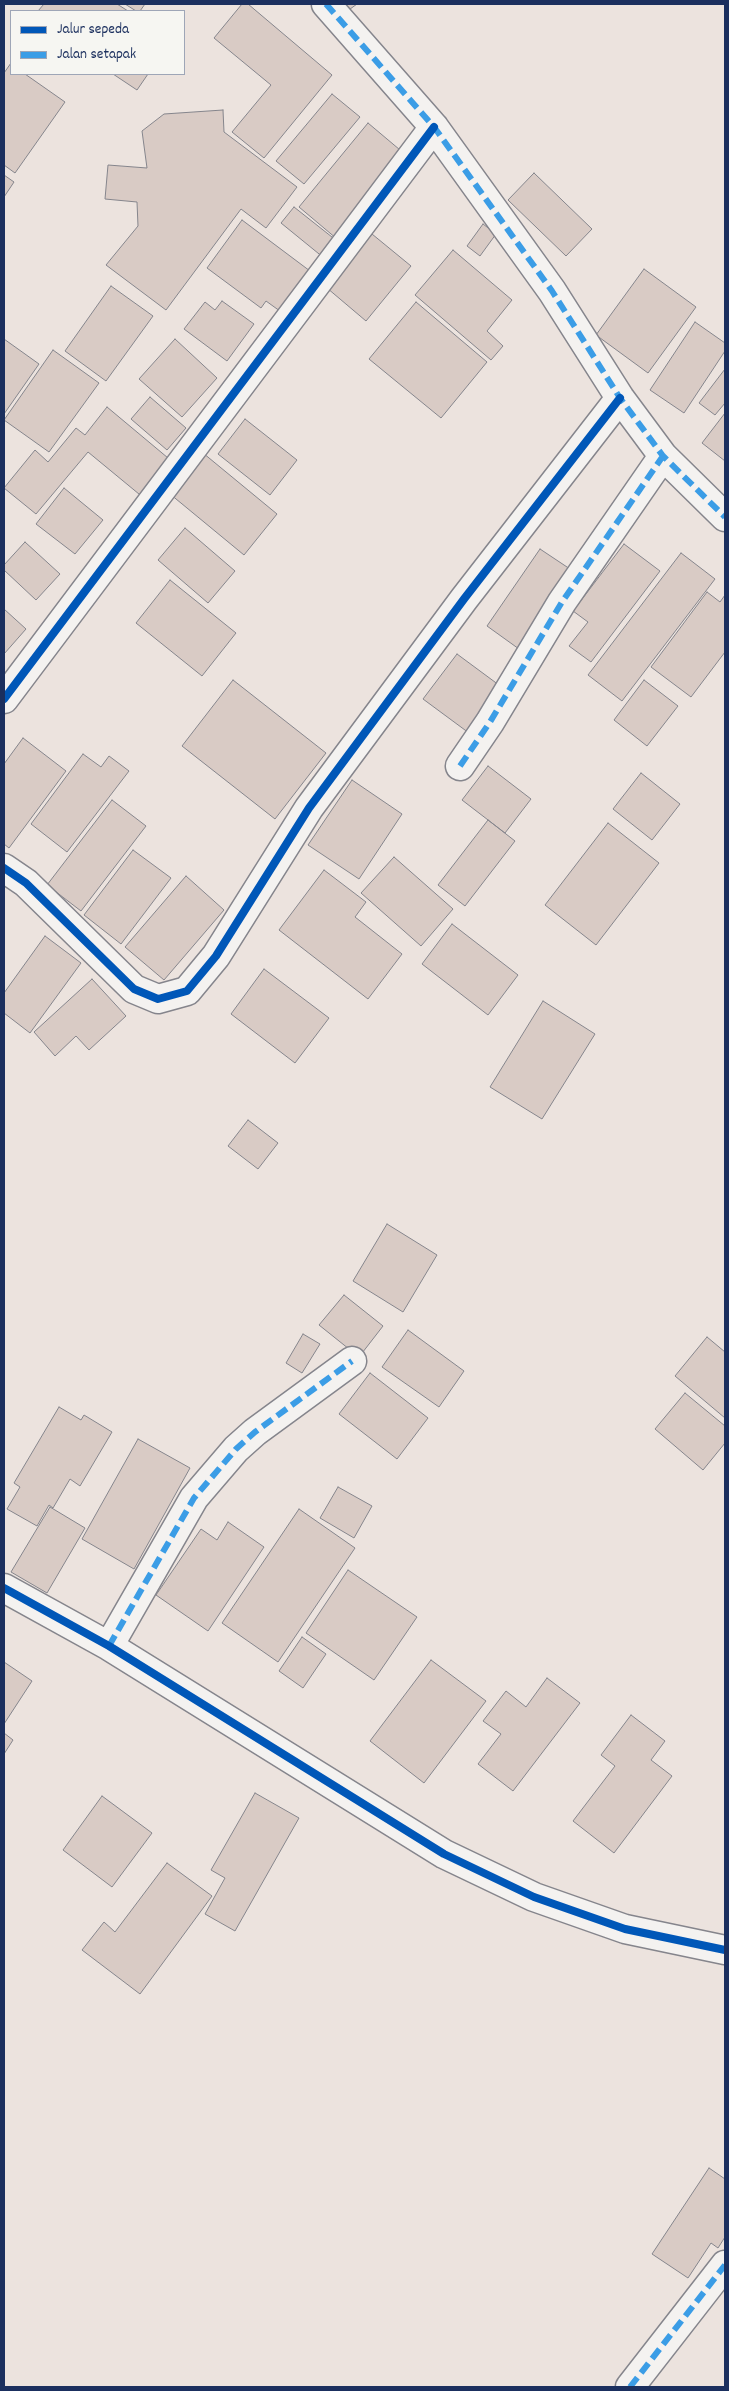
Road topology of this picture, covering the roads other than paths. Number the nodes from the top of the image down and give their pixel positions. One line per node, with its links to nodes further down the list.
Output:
1 (326, 4): 2 (street)
2 (434, 127): 3 (street); 6 (street)
3 (620, 398): 4 (street); 8 (street)
4 (663, 456): 5 (street); 7 (street)
5 (725, 517)
6 (4, 699)
7 (460, 766)
8 (4, 868)
9 (352, 1361): 11 (street)
10 (4, 1588): 11 (street)
11 (110, 1646): 12 (street)
12 (725, 1950)
13 (725, 2265): 14 (street)
14 (630, 2387)

